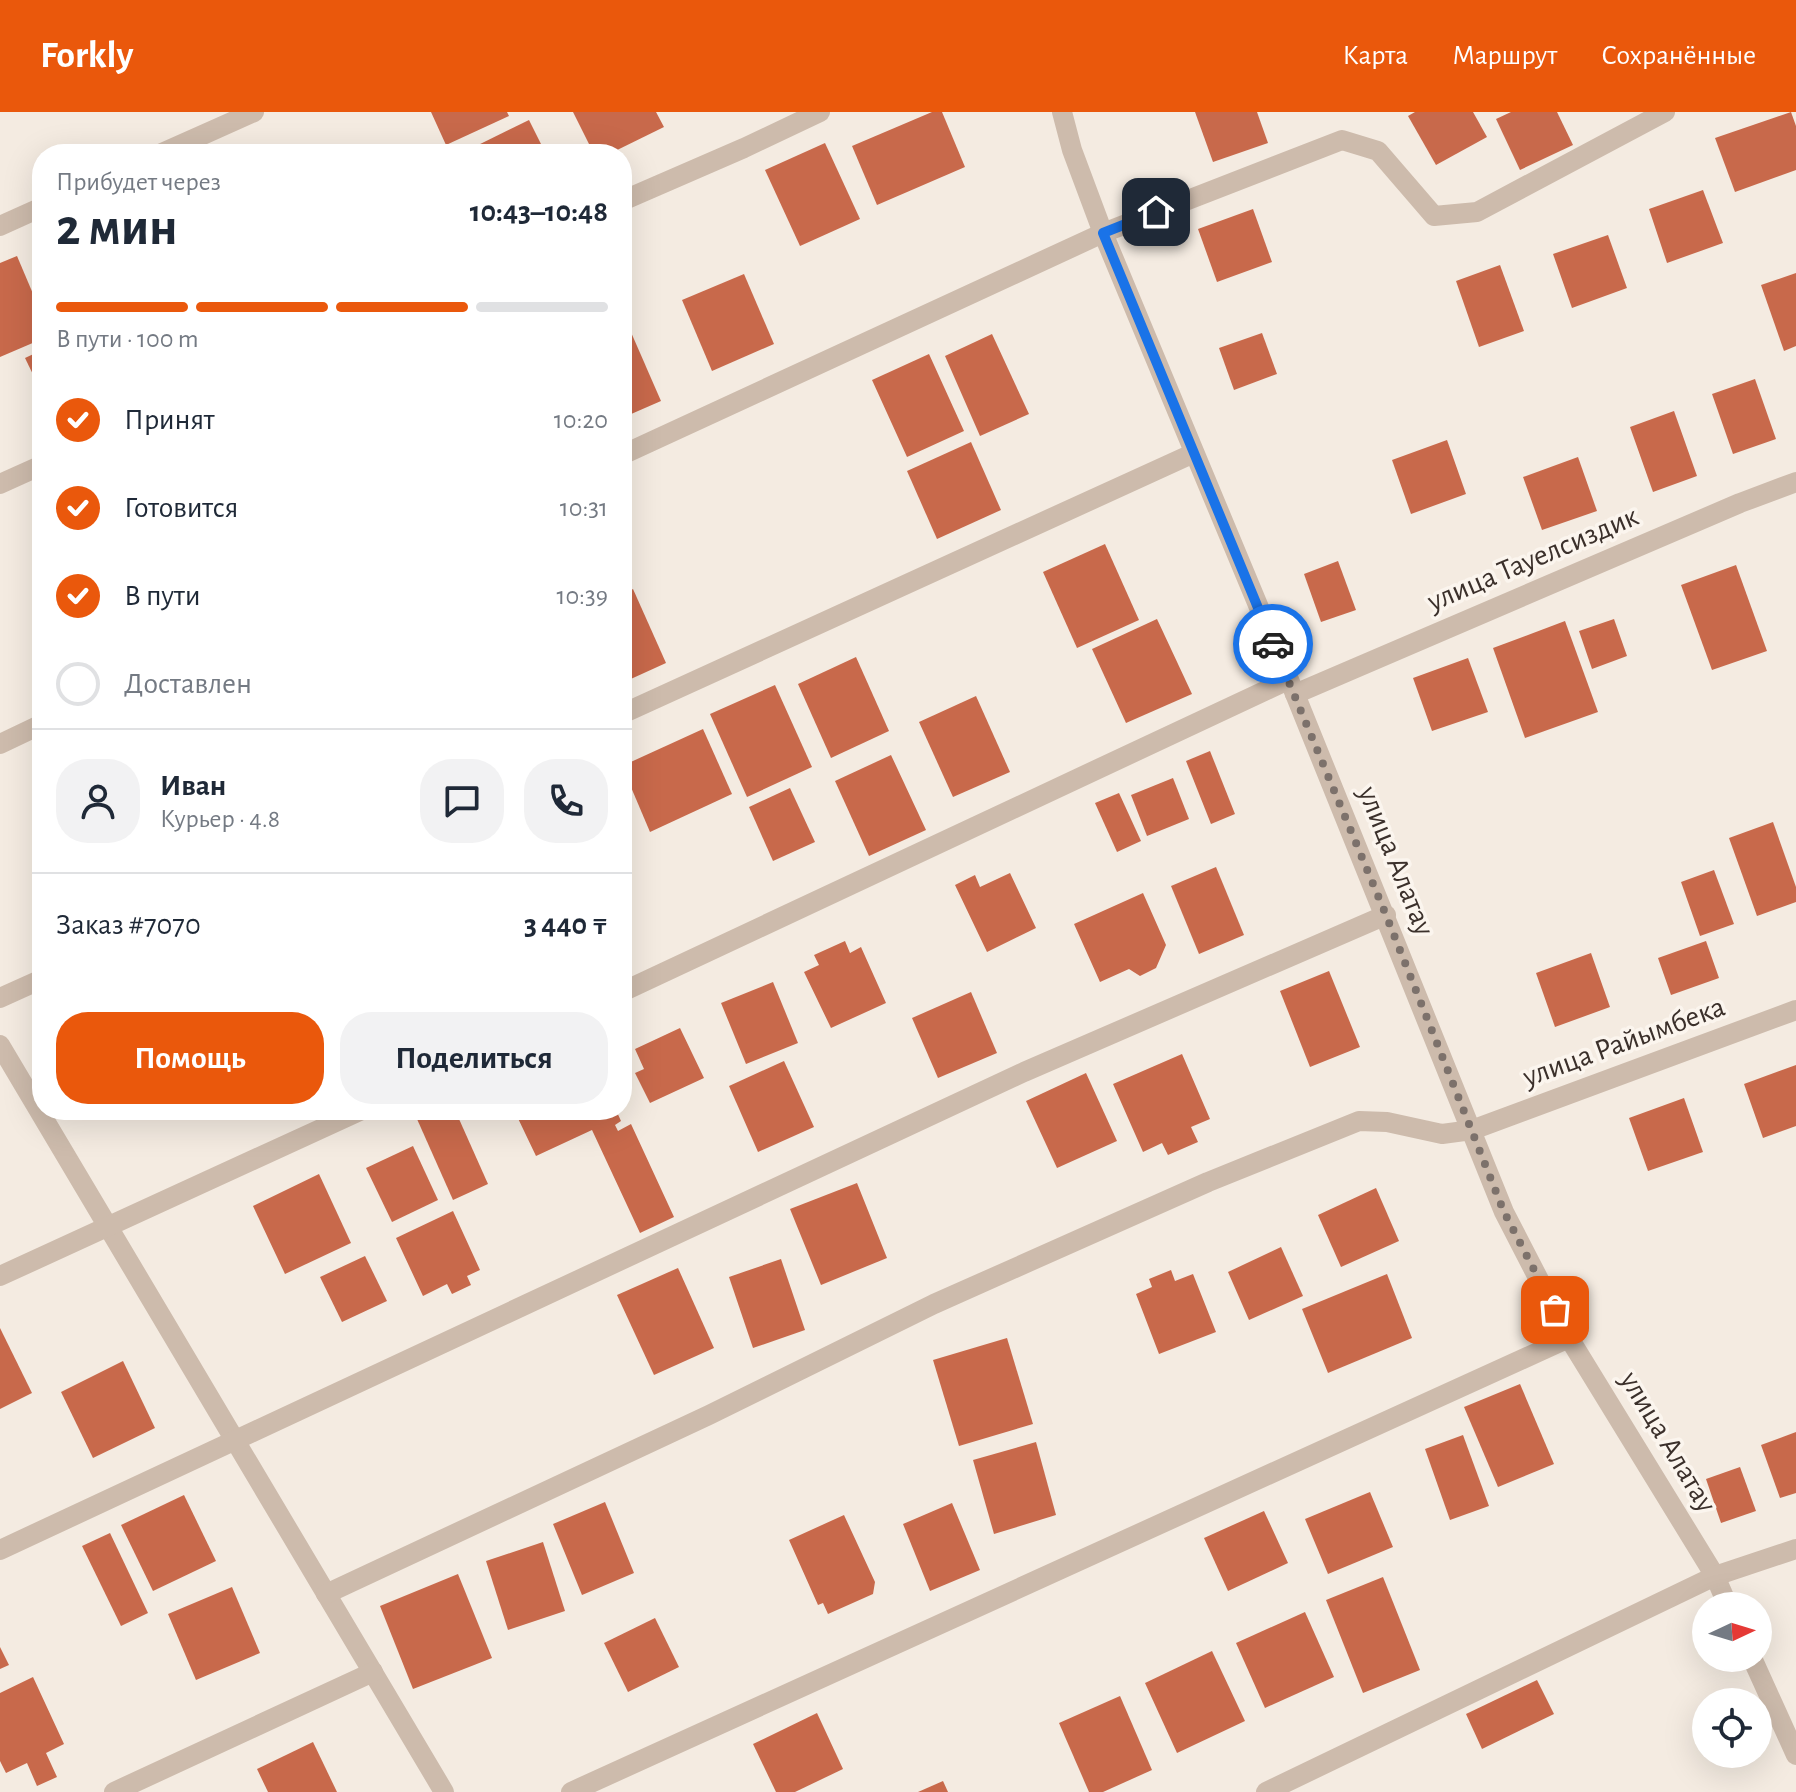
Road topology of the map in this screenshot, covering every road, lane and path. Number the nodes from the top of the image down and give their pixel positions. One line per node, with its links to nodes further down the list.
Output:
1 (254, 112): 5 (street)
2 (820, 112): 6 (street)
3 (1062, 112): 9 (street, улица Алатау)
4 (1665, 112): 9 (street)
5 (182, 144)
6 (632, 197)
7 (32, 212): 8 (street)
8 (0, 226)
9 (1103, 233): 10 (street); 11 (street, улица Алатау)
10 (632, 450)
11 (1194, 453): 15 (street, улица Алатау); 16 (street)
12 (32, 470): 14 (street)
13 (1796, 482): 15 (street, улица Тауелсиздик)
14 (0, 484)
15 (1292, 687): 19 (street, улица Алатау); 21 (street, улица Тауелсиздик)
16 (632, 709)
17 (32, 729): 18 (street)
18 (0, 744)
19 (1386, 915): 28 (street, улица Алатау); 32 (street)
20 (32, 984): 22 (street)
21 (632, 987)
22 (0, 998)
23 (1796, 1010): 28 (street, улица Райымбека)
24 (0, 1045): 25 (street)
25 (32, 1098)
26 (45, 1120): 29 (street)
27 (340, 1120): 29 (street)
28 (1472, 1130): 31 (street, улица Алатау); 37 (street, улица Райымбека)
29 (108, 1225): 30 (street); 32 (street)
30 (0, 1276)
31 (1569, 1338): 35 (street, улица Алатау); 43 (street)
32 (234, 1438): 34 (street); 37 (street)
33 (1796, 1549): 35 (street)
34 (0, 1550)
35 (1715, 1576): 36 (street, улица Алатау); 44 (street)
36 (1722, 1592)
37 (326, 1594): 38 (street)
38 (373, 1672): 41 (street); 42 (street)
39 (1758, 1672): 40 (street)
40 (1796, 1755)
41 (114, 1792)
42 (444, 1792)
43 (571, 1792)
44 (1266, 1792)

